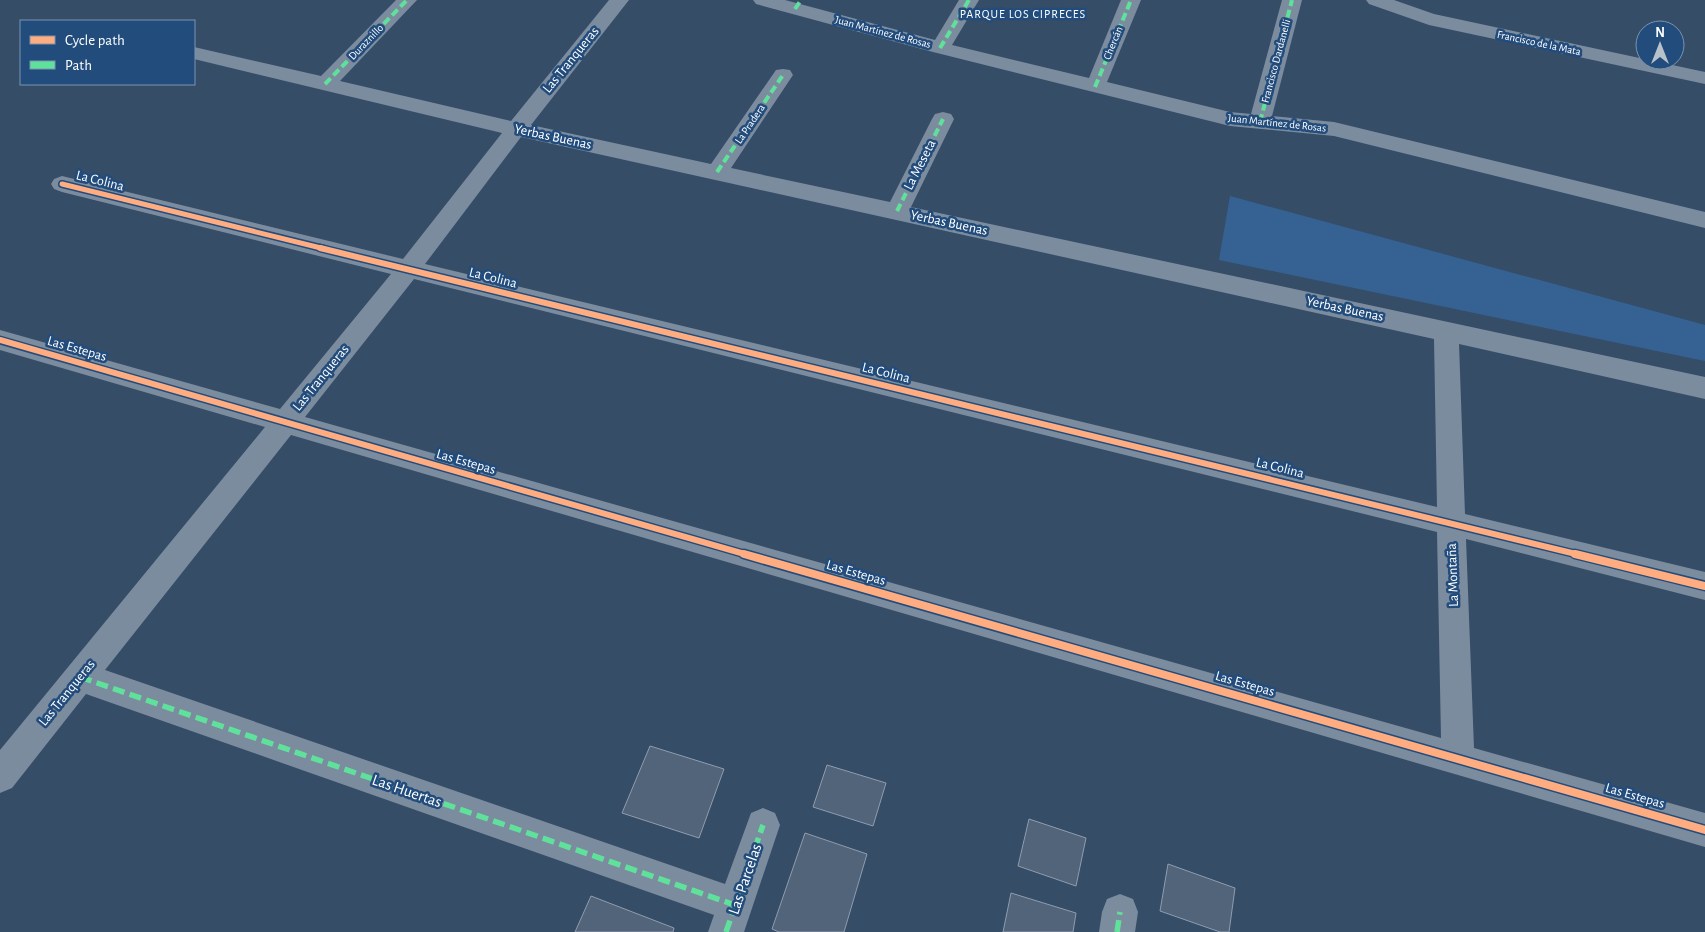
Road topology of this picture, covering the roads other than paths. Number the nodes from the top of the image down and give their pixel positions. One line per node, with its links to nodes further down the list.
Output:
1 (407, 0): 13 (street, Duraznillo)
2 (619, 0): 17 (street, Las Tranqueras)
3 (763, 0): 8 (street, Juan Martínez de Rosas)
4 (969, 0): 9 (street)
5 (1131, 0): 14 (street, Chercán)
6 (1292, 0): 16 (street, Francisco Dardanelli)
7 (1376, 0): 12 (street, Francisco de la Mata)
8 (798, 4): 9 (street, Juan Martínez de Rosas)
9 (940, 48): 14 (street, Juan Martínez de Rosas)
10 (195, 53): 13 (street, Yerbas Buenas)
11 (783, 75): 18 (street, La Pradera)
12 (1705, 78)
13 (325, 84): 17 (street, Yerbas Buenas)
14 (1095, 87): 16 (street, Juan Martínez de Rosas)
15 (943, 119): 20 (street, La Meseta)
16 (1260, 122): 21 (street, Juan Martínez de Rosas)
17 (516, 129): 18 (street, Yerbas Buenas); 22 (street, Las Tranqueras)
18 (717, 172): 20 (street, Yerbas Buenas)
19 (62, 184): 22 (street, La Colina)
20 (897, 212): 23 (street, Yerbas Buenas)
21 (1705, 220)
22 (408, 270): 26 (street, Las Tranqueras); 27 (street, La Colina)
23 (1446, 331): 25 (street, Yerbas Buenas); 27 (street, La Montaña)
24 (0, 340): 26 (street, Las Estepas)
25 (1705, 388)
26 (285, 423): 29 (street, Las Tranqueras); 30 (street, Las Estepas)
27 (1452, 522): 28 (street, La Colina); 30 (street, La Montaña)
28 (1705, 586)
29 (80, 677): 31 (street, Las Tranqueras); 34 (street, Las Huertas)
30 (1458, 758): 33 (street, Las Estepas)
31 (0, 776)
32 (763, 825): 34 (street, Las Parcelas)
33 (1705, 830)
34 (731, 919)

